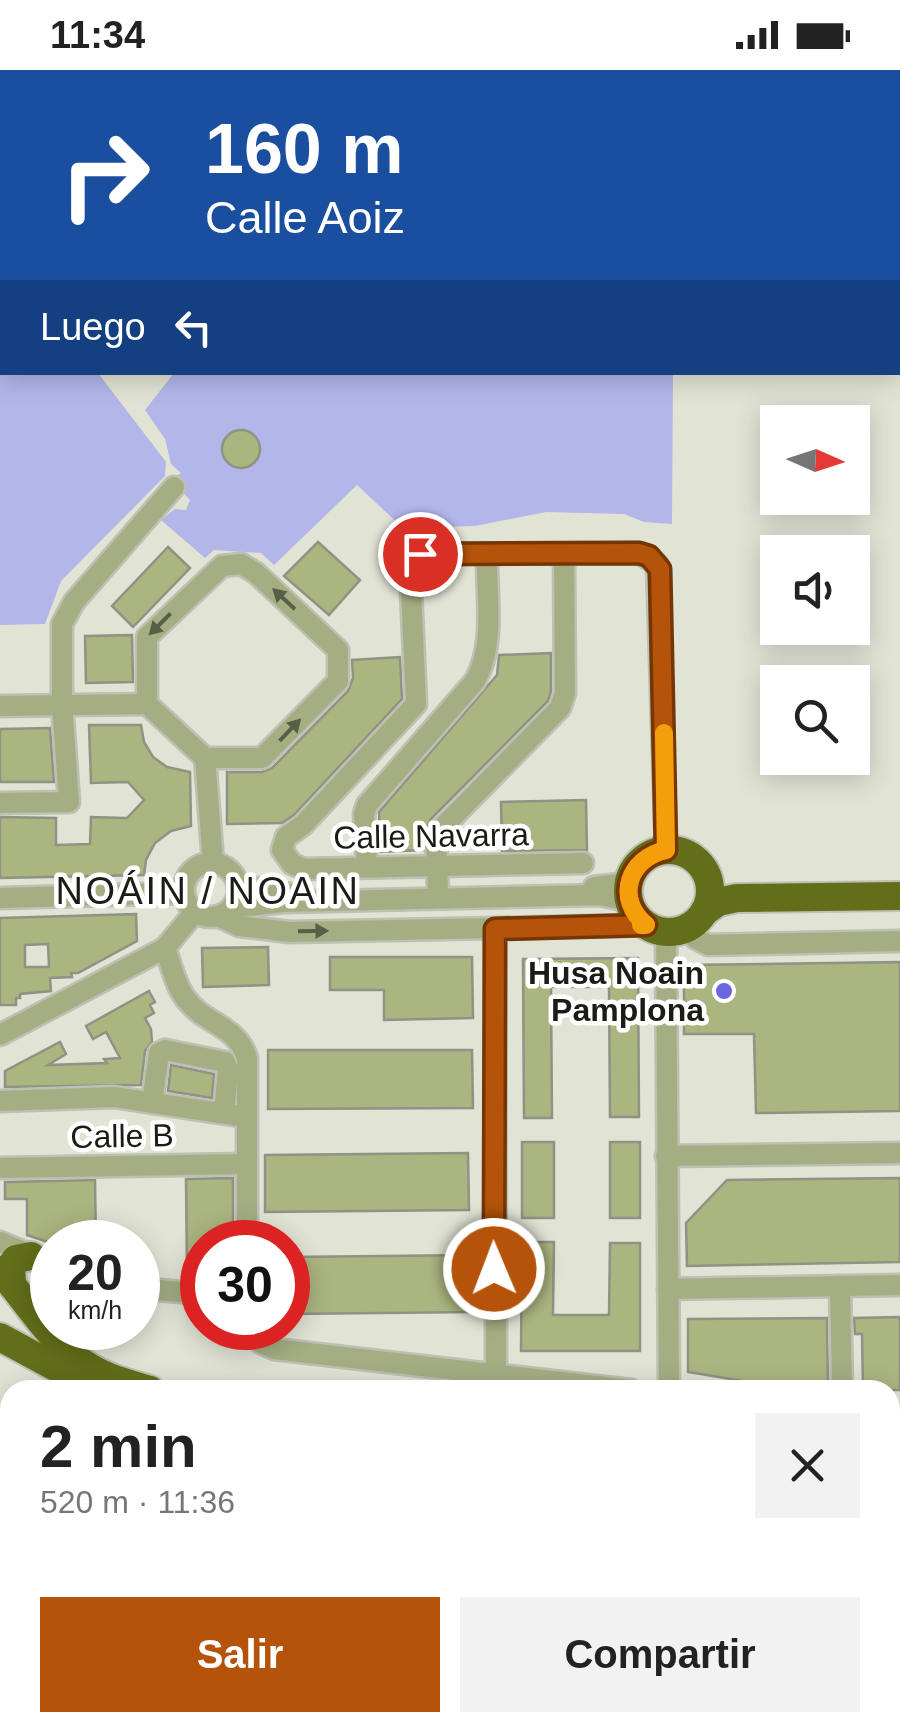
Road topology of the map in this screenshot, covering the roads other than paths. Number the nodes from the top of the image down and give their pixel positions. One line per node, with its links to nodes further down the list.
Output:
1 (174, 487): 4 (street)
2 (486, 554): 3 (street); 13 (street); 13 (street, Calle Navarra)
3 (564, 554): 9 (street); 12 (street)
4 (62, 704): 5 (street); 6 (street); 8 (street)
5 (146, 704): 7 (street); 7 (street, one-way to 5)
6 (0, 706)
7 (204, 758): 10 (street)
8 (0, 803)
9 (666, 850): 14 (highway); 18 (highway)
10 (212, 862): 16 (street); 19 (street)
11 (583, 864): 12 (street, Calle Navarra)
12 (438, 865): 13 (street, Calle Navarra); 17 (street)
13 (367, 866)
14 (705, 872): 15 (highway); 24 (highway)
15 (900, 882)
16 (238, 885): 17 (street); 23 (street)
17 (438, 890): 18 (street)
18 (628, 892): 23 (street); 24 (highway)
19 (184, 893): 21 (street); 22 (street)
20 (900, 896): 24 (highway)
21 (0, 898)
22 (196, 912): 23 (street); 27 (street)
23 (225, 912): 25 (street, one-way to 25)
24 (676, 924): 25 (street); 26 (street); 33 (street)
25 (495, 929): 46 (street)
26 (900, 941)
27 (165, 948): 28 (street); 31 (street)
28 (0, 1035)
29 (0, 1101): 30 (street)
30 (152, 1103): 31 (street); 31 (street)
31 (235, 1115): 34 (street)
32 (900, 1153): 33 (street)
33 (666, 1156): 43 (street)
34 (246, 1164): 35 (street, Calle B); 36 (street)
35 (0, 1168)
36 (247, 1220)
37 (0, 1242): 38 (street)
38 (30, 1255)
39 (30, 1260): 40 (highway)
40 (6, 1278): 48 (highway)
41 (900, 1285): 42 (street)
42 (840, 1286): 43 (street); 51 (street)
43 (668, 1290): 50 (street)
44 (0, 1337): 47 (highway)
45 (290, 1350): 46 (street)
46 (496, 1376): 49 (street)
47 (85, 1380)
48 (115, 1380)
49 (535, 1380)
50 (669, 1380)
51 (842, 1380)

